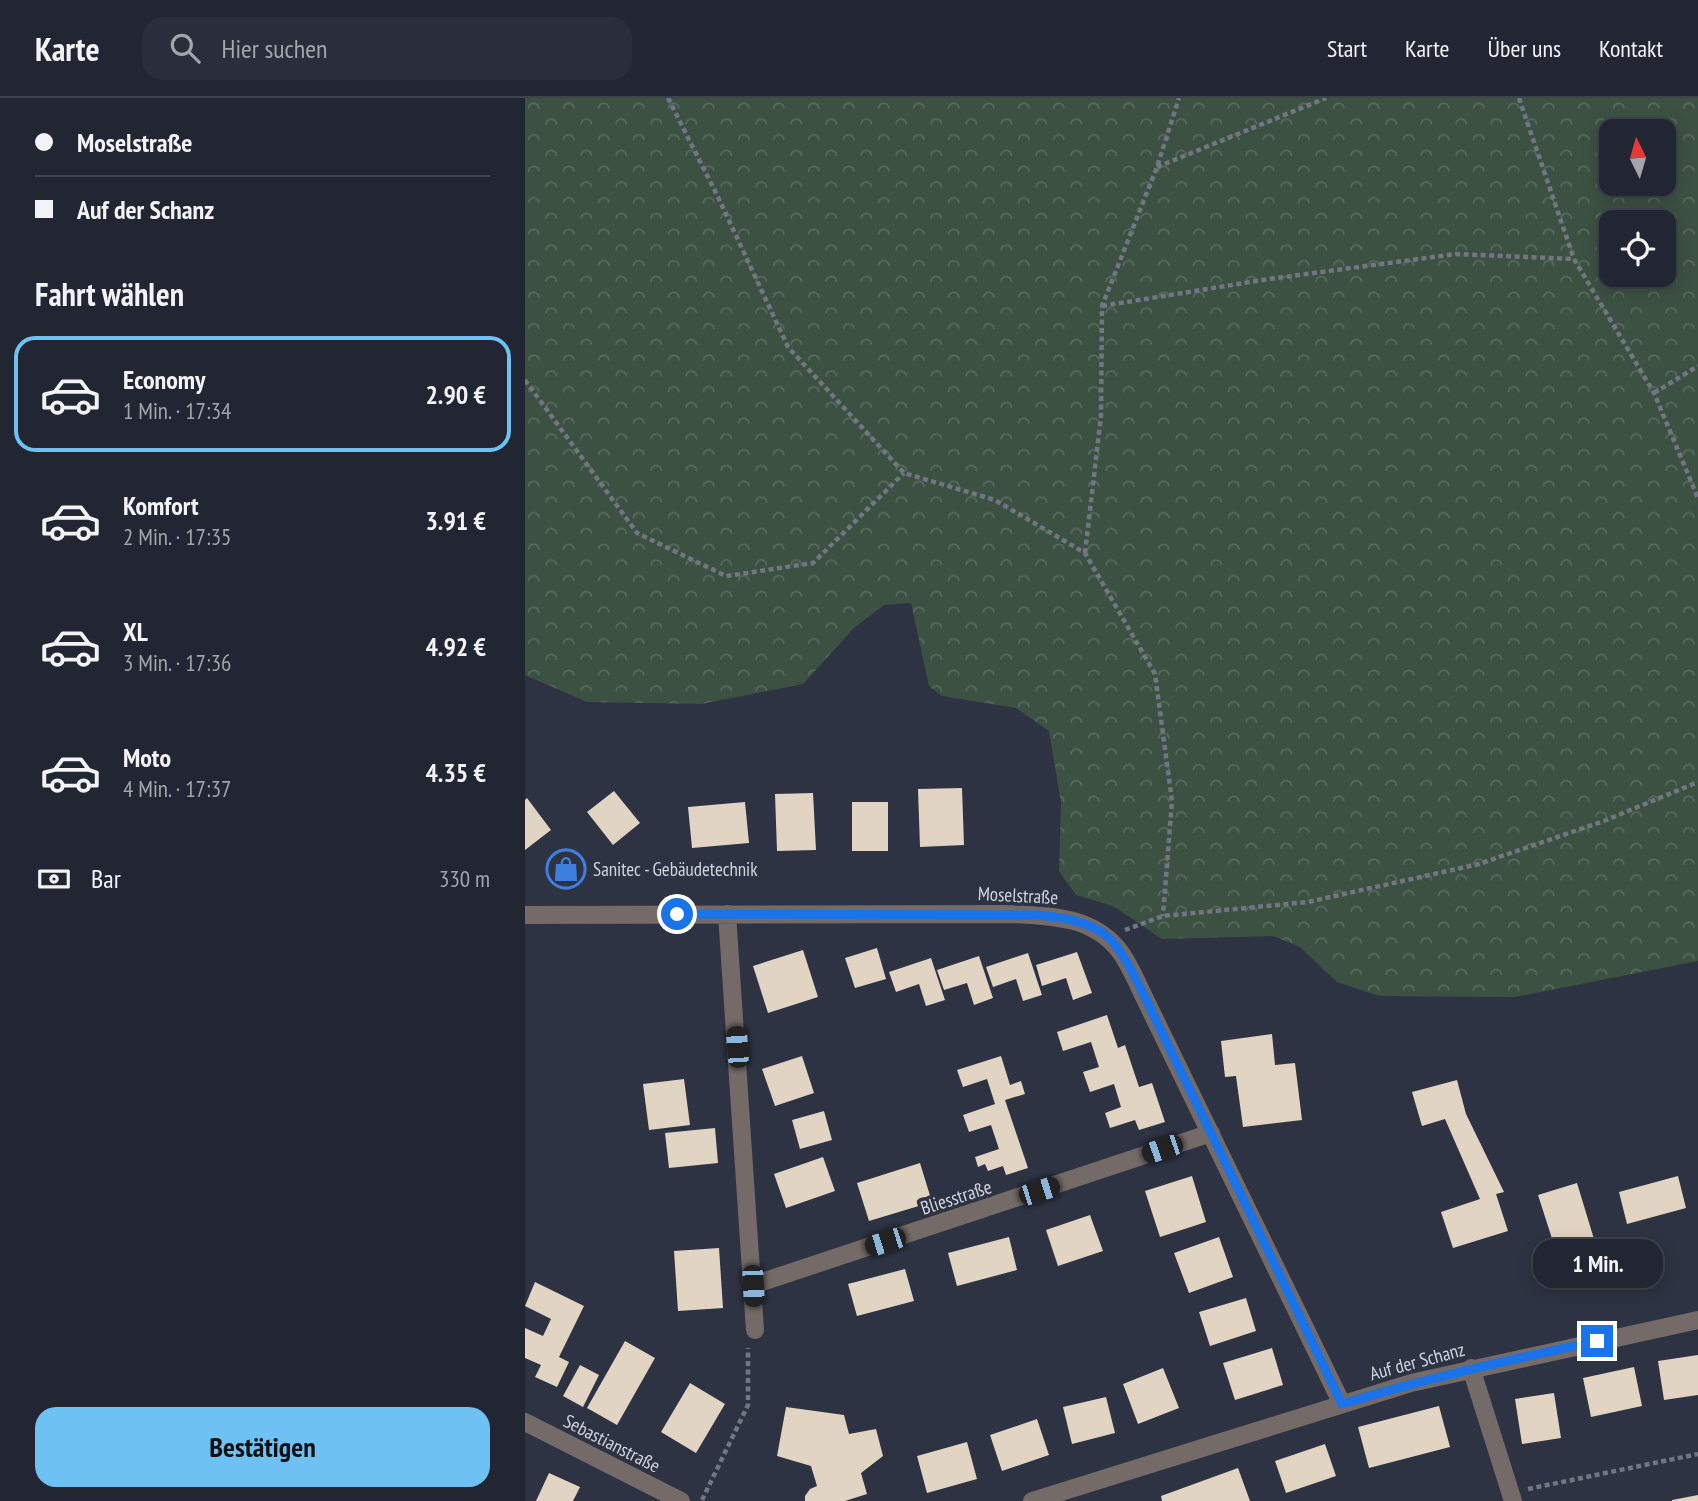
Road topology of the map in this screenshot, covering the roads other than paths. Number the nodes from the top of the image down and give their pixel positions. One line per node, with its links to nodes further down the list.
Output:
1 (727, 914): 2 (street, Moselstraße); 3 (street, Moselstraße); 4 (street)
2 (525, 915)
3 (1211, 1133): 4 (street, Bliesstraße); 8 (street, Moselstraße)
4 (753, 1286): 6 (street)
5 (1698, 1320): 7 (street, Auf der Schanz)
6 (755, 1330)
7 (1471, 1368): 8 (street, Auf der Schanz); 10 (street)
8 (1342, 1404): 12 (street, Auf der Schanz)
9 (525, 1422): 11 (street, Sebastianstraße)
10 (1511, 1497)
11 (681, 1501)
12 (1032, 1501)

